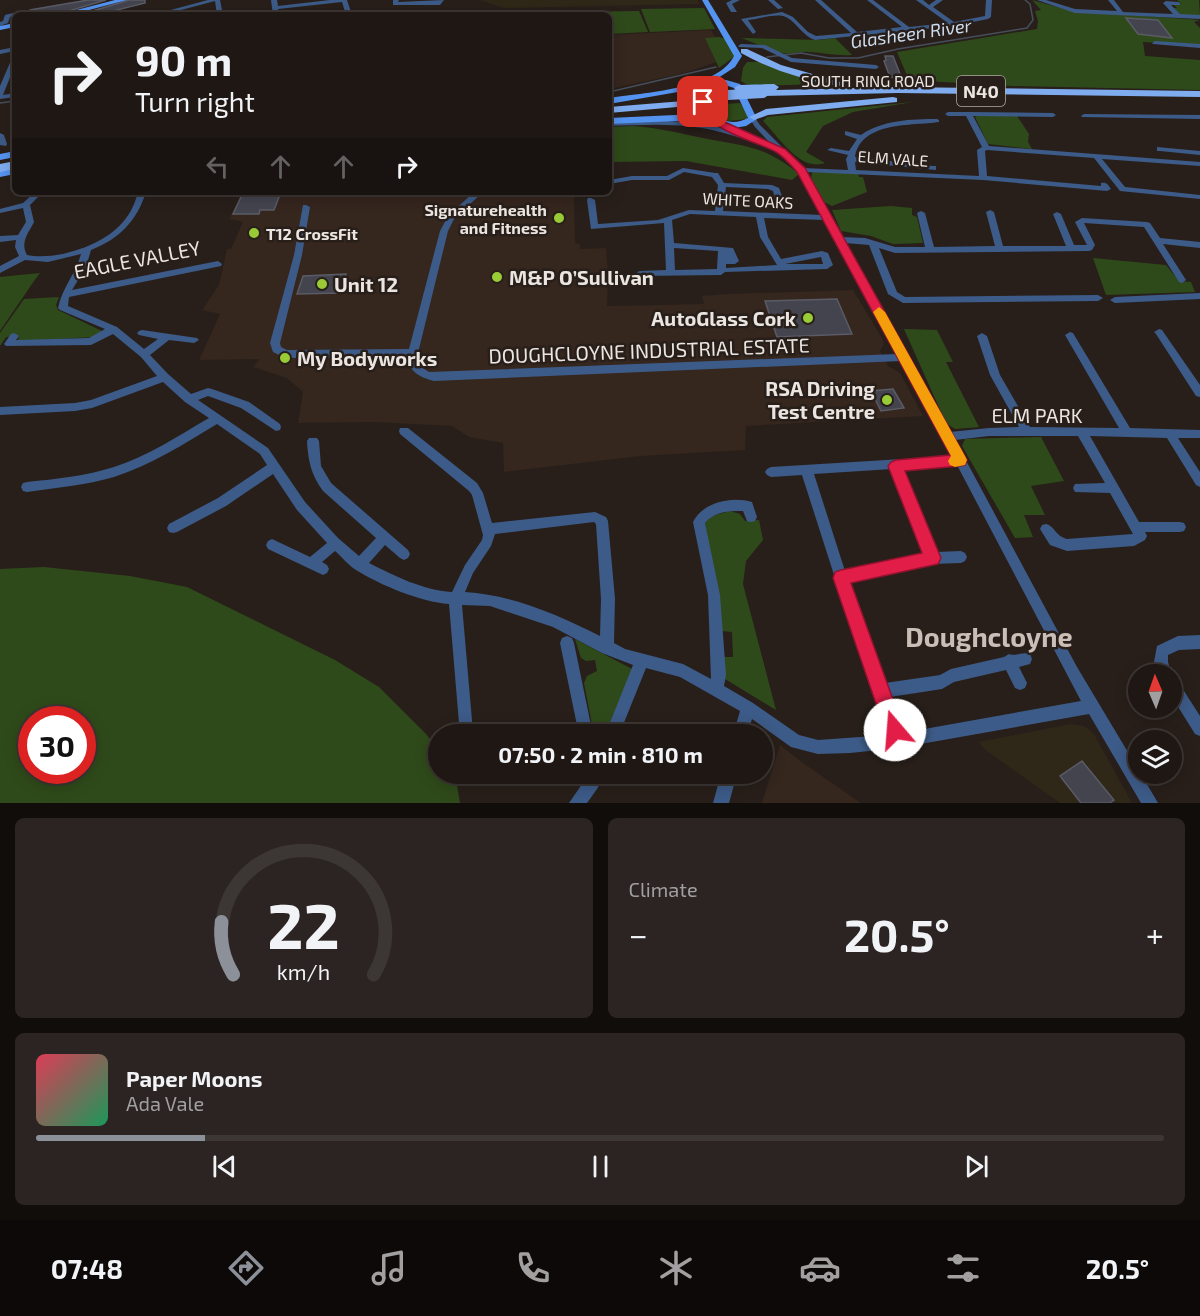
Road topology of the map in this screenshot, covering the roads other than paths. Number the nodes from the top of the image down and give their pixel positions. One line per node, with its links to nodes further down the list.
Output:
1 (124, 0): 26 (main road)
2 (216, 0): 27 (street)
3 (274, 0): 21 (street)
4 (344, 0): 21 (street)
5 (396, 0): 17 (street)
6 (705, 0): 43 (main road)
7 (713, 0): 40 (main road)
8 (737, 0): 24 (street)
9 (771, 0): 22 (street)
10 (818, 0): 37 (street)
11 (870, 0): 35 (street)
12 (919, 0): 20 (street)
13 (940, 0): 20 (street)
14 (989, 0): 33 (street)
15 (1040, 0): 29 (street)
16 (1111, 0): 29 (street)
17 (441, 1): 23 (street)
18 (1178, 4): 31 (street)
19 (24, 5): 25 (street)
20 (929, 7): 33 (street)
21 (276, 8): 28 (street)
22 (780, 8)
23 (440, 11)
24 (733, 11)
25 (26, 12)
26 (74, 12)
27 (172, 12)
28 (276, 12)
29 (1122, 14): 31 (street)
30 (12, 15): 34 (street)
31 (1179, 17): 32 (street)
32 (1200, 18)
33 (953, 24): 35 (street)
34 (0, 26)
35 (908, 29): 37 (street)
36 (753, 32): 37 (street)
37 (856, 34)
38 (1155, 43): 39 (street)
39 (1200, 46)
40 (743, 48): 42 (street); 44 (highway); 45 (main road)
41 (11, 74): 48 (street)
42 (878, 77)
43 (701, 84): 45 (main road); 53 (main road); 63 (main road)
44 (852, 85): 45 (highway); 46 (highway)
45 (738, 87): 62 (main road)
46 (1129, 94): 47 (highway, SOUTH RING ROAD / N40); 49 (highway, SOUTH RING ROAD / N40)
47 (1200, 94)
48 (0, 95)
49 (764, 95): 50 (highway, SOUTH RING ROAD / N40); 52 (highway, SOUTH RING ROAD / N40)
50 (975, 96): 51 (highway, SOUTH RING ROAD / N40); 62 (highway)
51 (1200, 99)
52 (694, 100): 54 (highway, SOUTH RING ROAD / N40); 55 (highway, SOUTH RING ROAD / N40)
53 (612, 102)
54 (612, 103)
55 (612, 110)
56 (904, 114): 65 (street)
57 (948, 114): 58 (street)
58 (968, 114): 59 (street); 76 (street)
59 (1053, 115)
60 (1084, 116): 61 (street)
61 (1200, 117)
62 (753, 118): 69 (main road); 78 (street)
63 (715, 121): 67 (main road); 69 (main road)
64 (871, 121): 70 (street)
65 (910, 121): 66 (street); 70 (street)
66 (937, 121)
67 (612, 123)
68 (612, 123): 75 (street)
69 (725, 125): 75 (street)
70 (881, 127): 73 (street)
71 (848, 133): 73 (street)
72 (0, 135): 74 (street)
73 (862, 138): 81 (street)
74 (3, 144)
75 (771, 146): 78 (street)
76 (986, 147): 80 (street); 89 (street)
77 (831, 150): 81 (street)
78 (782, 152): 87 (street)
79 (1200, 153): 83 (street)
80 (1095, 155): 83 (street); 97 (street)
81 (850, 156): 85 (street); 88 (street)
82 (913, 156): 85 (street)
83 (1174, 162): 84 (street)
84 (1200, 164)
85 (917, 166): 86 (street)
86 (933, 168)
87 (801, 170): 88 (street, ELM VALE); 107 (street)
88 (852, 170): 89 (street, ELM VALE)
89 (982, 175): 91 (street, ELM VALE)
90 (612, 181): 92 (street)
91 (1104, 185)
92 (722, 186): 96 (street); 102 (street)
93 (36, 195): 99 (street)
94 (141, 195): 117 (street)
95 (476, 195): 139 (street)
96 (778, 196)
97 (1200, 197)
98 (591, 200): 108 (street, WHITE OAKS)
99 (26, 205): 101 (street); 109 (street)
100 (306, 207): 139 (street)
101 (0, 211)
102 (720, 212): 106 (street, WHITE OAKS); 108 (street, WHITE OAKS)
103 (990, 212): 118 (street)
104 (921, 213): 119 (street)
105 (1057, 214): 116 (street)
106 (760, 216): 107 (street, WHITE OAKS); 123 (street)
107 (828, 218): 111 (street)
108 (668, 219): 114 (street)
109 (20, 237): 110 (street); 120 (street)
110 (0, 239)
111 (840, 240): 113 (street); 141 (street)
112 (1159, 242): 115 (street); 116 (street); 126 (street)
113 (873, 244): 119 (street); 129 (street)
114 (670, 245): 124 (street); 124 (street)
115 (1200, 245)
116 (1071, 248): 118 (street)
117 (87, 249): 120 (street); 127 (street, EAGLE VALLEY)
118 (1000, 249): 119 (street)
119 (930, 250)
120 (24, 257): 122 (street)
121 (218, 264): 127 (street, EAGLE VALLEY)
122 (0, 270)
123 (728, 270)
124 (671, 272): 125 (street)
125 (640, 274)
126 (1182, 280)
127 (65, 295): 131 (street, EAGLE VALLEY)
128 (1200, 296): 130 (street)
129 (1098, 298)
130 (1115, 300)
131 (114, 329): 135 (street); 140 (street, EAGLE VALLEY)
132 (1159, 332): 143 (street)
133 (142, 333): 136 (street)
134 (1070, 335): 151 (street, ELM PARK)
135 (14, 336)
136 (168, 336): 138 (street); 140 (street)
137 (982, 336): 148 (street)
138 (194, 340)
139 (413, 353): 141 (street, DOUGHCLOYNE INDUSTRIAL ESTATE)
140 (144, 354): 142 (street, EAGLE VALLEY)
141 (904, 357): 154 (street)
142 (164, 377): 144 (street, EAGLE VALLEY); 145 (street)
143 (1200, 393)
144 (189, 399): 146 (street, EAGLE VALLEY); 147 (street)
145 (0, 411)
146 (216, 419): 157 (street, EAGLE VALLEY); 162 (street)
147 (276, 427)
148 (1027, 430): 150 (street, ELM PARK); 154 (street, ELM PARK)
149 (404, 431): 169 (street)
150 (1082, 433): 151 (street, ELM PARK); 164 (street)
151 (1128, 433): 152 (street, ELM PARK)
152 (1170, 434): 153 (street, ELM PARK); 161 (street)
153 (1200, 434)
154 (947, 437): 156 (street)
155 (314, 441): 171 (street)
156 (960, 460): 158 (street); 191 (street)
157 (275, 466): 168 (street); 172 (street, EAGLE VALLEY)
158 (896, 466): 159 (street); 176 (street)
159 (807, 471): 160 (street); 178 (street)
160 (771, 472)
161 (1200, 482)
162 (27, 487)
163 (1079, 488): 164 (street)
164 (1114, 488): 166 (street)
165 (751, 517): 188 (street)
166 (1138, 527): 167 (street); 170 (street)
167 (1180, 527)
168 (173, 528)
169 (487, 529): 179 (street); 182 (street)
170 (1046, 529)
171 (384, 538): 174 (street); 177 (street)
172 (335, 543): 173 (street); 177 (street, EAGLE VALLEY)
173 (272, 545)
174 (404, 554)
175 (961, 557): 176 (street)
176 (932, 558): 178 (street)
177 (359, 566): 179 (street, EAGLE VALLEY)
178 (841, 578): 189 (street)
179 (455, 599): 182 (street, EAGLE VALLEY); 193 (street)
180 (1200, 642): 186 (street)
181 (567, 643): 194 (street)
182 (607, 648): 184 (street, EAGLE VALLEY)
183 (1025, 659): 185 (street)
184 (642, 660): 188 (street, EAGLE VALLEY); 195 (street)
185 (1010, 661): 187 (street); 189 (street)
186 (1162, 664)
187 (1020, 683)
188 (716, 689): 192 (street, EAGLE VALLEY)
189 (882, 691): 198 (street)
190 (1182, 701): 197 (street)
191 (1092, 706): 198 (street, EAGLE VALLEY); 203 (street)
192 (748, 708): 196 (street); 198 (street, EAGLE VALLEY)
193 (465, 724)
194 (584, 724)
195 (616, 724)
196 (743, 724)
197 (1200, 729)
198 (898, 741)
199 (592, 784): 201 (street)
200 (726, 784): 202 (street)
201 (577, 803)
202 (721, 803)
203 (1150, 803)

